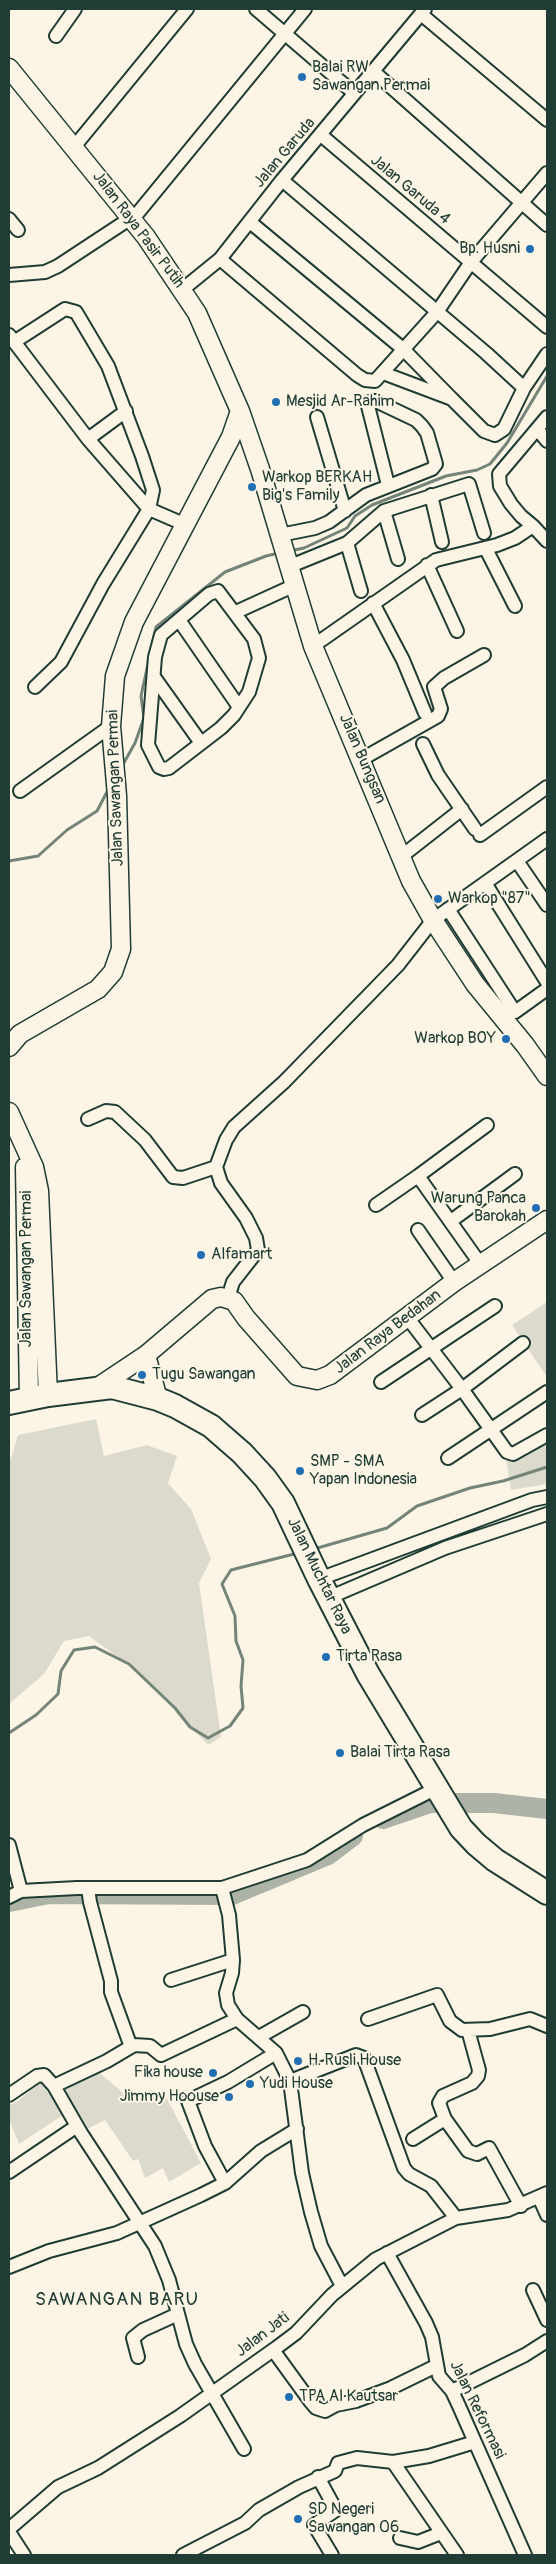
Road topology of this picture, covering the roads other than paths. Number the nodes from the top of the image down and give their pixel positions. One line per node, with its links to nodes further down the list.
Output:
1 (75, 9): 7 (street)
2 (187, 9): 13 (street)
3 (256, 9): 6 (street)
4 (305, 9): 6 (street)
5 (423, 11): 9 (street, Jalan Garuda); 11 (street)
6 (284, 33): 10 (street); 18 (street)
7 (56, 36)
8 (9, 68): 13 (street, Jalan Raya Pasir Putih)
9 (374, 72): 10 (street, Jalan Garuda); 16 (street)
10 (354, 93): 12 (street, Jalan Garuda)
11 (547, 120)
12 (321, 135): 15 (street, Jalan Garuda); 23 (street, Jalan Garuda 4)
13 (74, 147): 18 (street, Jalan Raya Pasir Putih)
14 (547, 173): 16 (street)
15 (282, 180): 19 (street, Jalan Garuda); 26 (street)
16 (521, 202): 20 (street); 23 (street)
17 (9, 219): 21 (street)
18 (131, 219): 24 (street); 25 (street, Jalan Raya Pasir Putih)
19 (250, 222): 22 (street, Jalan Garuda); 29 (street)
20 (547, 225)
21 (18, 230)
22 (220, 259): 25 (street, Jalan Garuda); 31 (street)
23 (472, 262): 26 (street); 27 (street, Jalan Garuda 4)
24 (9, 275)
25 (183, 289): 35 (street, Jalan Raya Pasir Putih)
26 (437, 312): 29 (street); 32 (street)
27 (547, 327)
28 (11, 338): 34 (street); 39 (street)
29 (404, 349): 31 (street); 33 (street)
30 (547, 354): 32 (street)
31 (383, 373): 33 (street)
32 (524, 388): 33 (street)
33 (452, 399)
34 (126, 411): 39 (street); 43 (street)
35 (240, 411): 46 (street, Jalan Sawangan Permai); 53 (street, Jalan Bungsan)
36 (317, 417): 44 (street)
37 (547, 417): 38 (street)
38 (538, 430): 40 (street); 47 (street)
39 (88, 439): 43 (street)
40 (547, 441)
41 (388, 486): 41 (street); 44 (street)
42 (430, 495): 45 (street); 48 (street); 50 (street)
43 (149, 509): 46 (street); 66 (street)
44 (345, 510): 53 (street)
45 (384, 511): 51 (street); 54 (street)
46 (186, 525): 69 (street, Jalan Sawangan Permai)
47 (533, 526): 49 (street); 52 (street)
48 (484, 533)
49 (547, 541)
50 (442, 542)
51 (347, 544): 53 (street); 57 (street)
52 (486, 549): 55 (street); 59 (street)
53 (284, 552): 56 (street, Jalan Bungsan)
54 (398, 559)
55 (427, 565): 58 (street); 62 (street)
56 (293, 586): 60 (street); 63 (street, Jalan Bungsan)
57 (360, 591)
58 (374, 603): 63 (street); 68 (street)
59 (515, 606)
60 (236, 612): 61 (street); 67 (street)
61 (179, 620): 65 (street); 67 (street)
62 (457, 631)
63 (313, 646): 72 (street, Jalan Bungsan)
64 (484, 654): 72 (street)
65 (154, 677): 70 (street); 70 (street)
66 (35, 687)
67 (239, 707): 70 (street)
68 (425, 713)
69 (111, 726): 74 (street); 87 (street, Jalan Sawangan Permai)
70 (201, 743)
71 (423, 744): 75 (street)
72 (362, 759): 77 (street, Jalan Bungsan)
73 (547, 787): 75 (street)
74 (20, 791)
75 (462, 809): 77 (street)
76 (547, 840): 78 (street)
77 (402, 856): 82 (street, Jalan Bungsan)
78 (517, 861): 79 (street); 80 (street)
79 (485, 883): 81 (street); 83 (street)
80 (547, 905)
81 (448, 909): 82 (street); 84 (street)
82 (433, 920): 86 (street, Jalan Bungsan); 92 (street)
83 (547, 982)
84 (547, 989)
85 (547, 999): 86 (street)
86 (511, 1027): 88 (street, Jalan Bungsan)
87 (9, 1047)
88 (547, 1076)
89 (9, 1112): 95 (street, Jalan Sawangan Permai)
90 (88, 1119): 92 (street)
91 (487, 1125): 94 (street)
92 (216, 1167): 102 (street)
93 (515, 1174): 98 (street)
94 (418, 1176): 96 (street); 98 (street)
95 (31, 1179): 103 (street, Jalan Sawangan Permai); 104 (street, Jalan Sawangan Permai)
96 (376, 1205)
97 (547, 1220): 100 (street, Jalan Raya Bedahan)
98 (451, 1221): 100 (street)
99 (418, 1230): 101 (street)
100 (481, 1265): 101 (street, Jalan Raya Bedahan)
101 (454, 1282): 106 (street, Jalan Raya Bedahan)
102 (228, 1298): 106 (street, Jalan Raya Bedahan); 109 (street)
103 (26, 1299): 104 (street); 115 (street, Jalan Sawangan Permai)
104 (44, 1299): 115 (street, Jalan Sawangan Permai)
105 (495, 1306): 108 (street)
106 (406, 1317): 108 (street)
107 (523, 1343): 112 (street)
108 (431, 1349): 110 (street); 112 (street)
109 (146, 1356): 111 (street); 114 (street)
110 (381, 1382)
111 (98, 1387): 114 (highway, Jalan Muchtar Raya); 115 (highway, Jalan Muchtar Raya)
112 (462, 1389): 116 (street); 117 (street)
113 (547, 1392): 117 (street)
114 (158, 1398): 122 (highway, Jalan Muchtar Raya)
115 (29, 1399)
116 (422, 1415)
117 (491, 1429): 118 (street); 119 (street)
118 (547, 1435)
119 (448, 1458)
120 (547, 1497): 122 (street)
121 (547, 1514): 122 (street)
122 (320, 1581): 123 (highway, Jalan Muchtar Raya)
123 (443, 1797): 125 (street); 127 (highway, Jalan Muchtar Raya)
124 (9, 1845): 128 (street)
125 (222, 1891): 126 (street); 129 (street)
126 (89, 1893): 128 (street); 137 (street)
127 (547, 1893)
128 (15, 1894)
129 (233, 1960): 130 (street); 132 (street)
130 (171, 1980)
131 (303, 2012): 136 (street)
132 (237, 2018): 136 (street); 137 (street)
133 (368, 2019): 135 (street)
134 (547, 2026): 135 (street)
135 (468, 2030): 142 (street)
136 (259, 2037): 138 (street)
137 (131, 2047): 140 (street)
138 (276, 2053): 139 (street); 147 (street)
139 (290, 2081): 144 (street); 151 (street)
140 (54, 2086): 141 (street); 143 (street)
141 (9, 2095)
142 (444, 2119): 145 (street); 149 (street)
143 (76, 2126): 146 (street); 152 (street)
144 (297, 2129): 147 (street); 155 (street)
145 (413, 2139)
146 (9, 2172)
147 (225, 2182): 152 (street)
148 (543, 2195): 149 (street, Jalan Jati); 150 (street)
149 (520, 2206): 151 (street, Jalan Jati)
150 (547, 2214)
151 (456, 2218): 153 (street, Jalan Jati)
152 (141, 2222): 154 (street); 157 (street)
153 (387, 2253): 155 (street, Jalan Jati); 162 (street, Jalan Reformasi)
154 (9, 2267)
155 (342, 2286): 160 (street, Jalan Jati)
156 (533, 2290): 158 (street)
157 (178, 2314): 161 (street); 164 (street)
158 (547, 2320)
159 (547, 2341): 163 (street)
160 (273, 2350): 162 (street); 164 (street, Jalan Jati)
161 (138, 2357)
162 (436, 2366): 163 (street, Jalan Reformasi)
163 (452, 2390): 165 (street, Jalan Reformasi)
164 (212, 2394): 166 (street); 169 (street, Jalan Jati)
165 (475, 2442): 167 (street); 176 (street, Jalan Reformasi)
166 (244, 2449)
167 (393, 2462): 168 (street); 170 (street)
168 (318, 2477): 173 (street); 174 (street)
169 (9, 2530): 172 (street)
170 (442, 2533): 171 (street); 175 (street)
171 (400, 2538)
172 (24, 2555)
173 (183, 2555)
174 (332, 2555)
175 (457, 2555)
176 (525, 2555)

